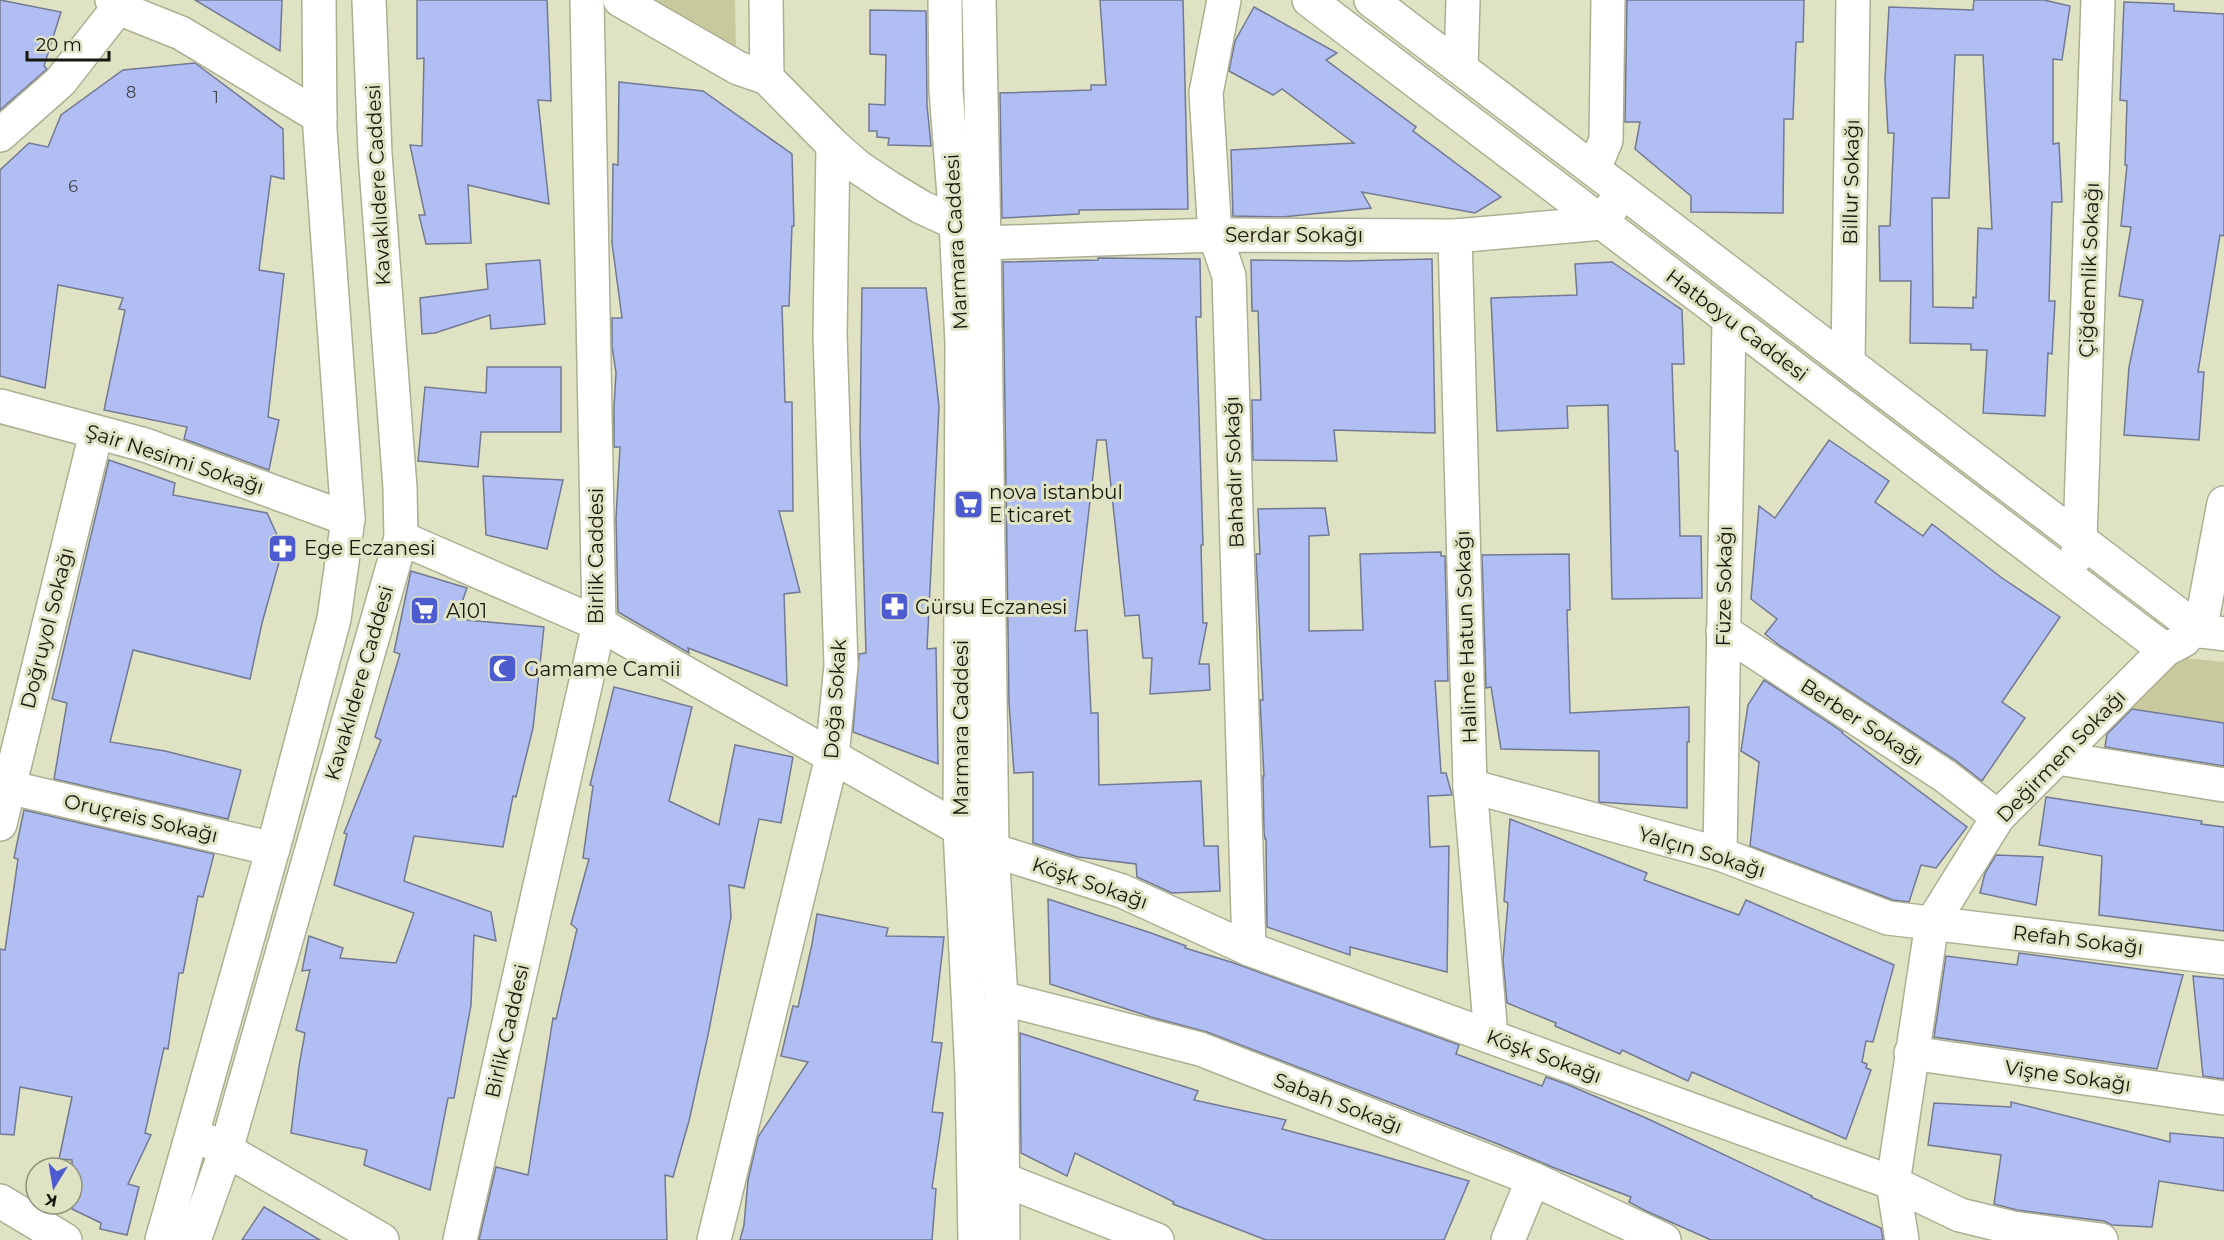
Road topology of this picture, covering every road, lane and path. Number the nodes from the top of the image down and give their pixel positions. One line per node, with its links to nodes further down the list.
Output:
1 (319, 0): 18 (street, Kavaklıdere Caddesi)
2 (369, 0): 34 (street, Kavaklıdere Caddesi)
3 (587, 0): 37 (street, Birlik Caddesi)
4 (620, 0): 17 (street)
5 (766, 0): 17 (street)
6 (945, 0): 24 (street, Marmara Caddesi)
7 (979, 0): 27 (street, Marmara Caddesi)
8 (1224, 0): 25 (street, Bahadır Sokağı)
9 (1309, 0): 23 (street, Hatboyu Caddesi)
10 (1371, 0): 16 (street, Hatboyu Caddesi)
11 (1463, 0): 16 (street)
12 (1608, 0): 21 (street)
13 (1853, 0): 29 (street, Billur Sokağı)
14 (2098, 0): 35 (street, Çiğdemlik Sokağı)
15 (115, 4): 18 (street); 19 (street)
16 (1461, 68): 21 (street, Hatboyu Caddesi)
17 (767, 78): 20 (street)
18 (320, 117): 33 (street, Kavaklıdere Caddesi)
19 (0, 135)
20 (832, 145): 24 (street); 41 (street, Doğa Sokak)
21 (1594, 169): 22 (street, Hatboyu Caddesi)
22 (1622, 191): 23 (street); 29 (street, Hatboyu Caddesi)
23 (1602, 223): 26 (street, Serdar Sokağı); 28 (street, Hatboyu Caddesi)
24 (956, 224): 27 (street); 47 (street, Marmara Caddesi)
25 (1215, 235): 26 (street, Serdar Sokağı); 27 (street, Serdar Sokağı); 52 (street, Bahadır Sokağı)
26 (1455, 236): 44 (street, Halime Hatun Sokağı)
27 (984, 243): 49 (street, Marmara Caddesi)
28 (1729, 319): 36 (street, Hatboyu Caddesi); 38 (street, Füze Sokağı)
29 (1848, 363): 35 (street, Hatboyu Caddesi)
30 (0, 406): 31 (street, Şair Nesimi Sokağı)
31 (96, 433): 33 (street, Şair Nesimi Sokağı); 45 (street, Doğruyol Sokağı)
32 (2224, 503): 39 (street)
33 (348, 519): 34 (street, Şair Nesimi Sokağı); 48 (street, Kavaklıdere Caddesi)
34 (401, 538): 37 (street); 59 (street, Kavaklıdere Caddesi)
35 (2080, 539): 36 (street, Çiğdemlik Sokağı); 39 (street, Hatboyu Caddesi)
36 (2073, 580): 40 (street, Hatboyu Caddesi)
37 (599, 624): 41 (street); 68 (street, Birlik Caddesi)
38 (1723, 631): 46 (street, Berber Sokağı); 50 (street, Füze Sokağı)
39 (2212, 632): 40 (street, Değirmen Sokağı)
40 (2166, 650): 42 (street, Değirmen Sokağı)
41 (832, 757): 47 (street); 69 (street, Doğa Sokak)
42 (2058, 758): 43 (street); 46 (street, Değirmen Sokağı)
43 (2224, 785)
44 (1470, 786): 50 (street, Yalçın Sokağı); 55 (street, Halime Hatun Sokağı)
45 (3, 804): 48 (street, Oruçreis Sokağı)
46 (1998, 817): 51 (street, Değirmen Sokağı)
47 (960, 829): 49 (street, Köşk Sokağı); 70 (street, Marmara Caddesi)
48 (273, 849): 58 (street, Kavaklıdere Caddesi)
49 (992, 850): 52 (street, Köşk Sokağı); 54 (street, Marmara Caddesi)
50 (1720, 854): 51 (street, Yalçın Sokağı)
51 (1932, 923): 53 (street, Refah Sokağı); 56 (street, Değirmen Sokağı)
52 (1249, 948): 55 (street, Köşk Sokağı)
53 (2224, 957)
54 (1001, 998): 60 (street, Marmara Caddesi); 61 (street, Sabah Sokağı)
55 (1491, 1036): 62 (street, Köşk Sokağı)
56 (1911, 1053): 57 (street, Vişne Sokağı); 62 (street, Değirmen Sokağı)
57 (2224, 1098)
58 (193, 1134): 59 (street); 65 (street, Kavaklıdere Caddesi)
59 (226, 1150): 66 (street, Kavaklıdere Caddesi); 67 (street)
60 (1002, 1179): 71 (street, Marmara Caddesi); 72 (street)
61 (1533, 1179): 73 (street); 74 (street, Sabah Sokağı)
62 (1893, 1183): 75 (street, Değirmen Sokağı); 76 (street, Köşk Sokağı)
63 (0, 1201): 64 (street)
64 (64, 1240)
65 (162, 1240)
66 (194, 1240)
67 (382, 1240)
68 (460, 1240)
69 (714, 1240)
70 (975, 1240)
71 (1003, 1240)
72 (1157, 1240)
73 (1508, 1240)
74 (1664, 1240)
75 (1902, 1240)
76 (2101, 1240)

